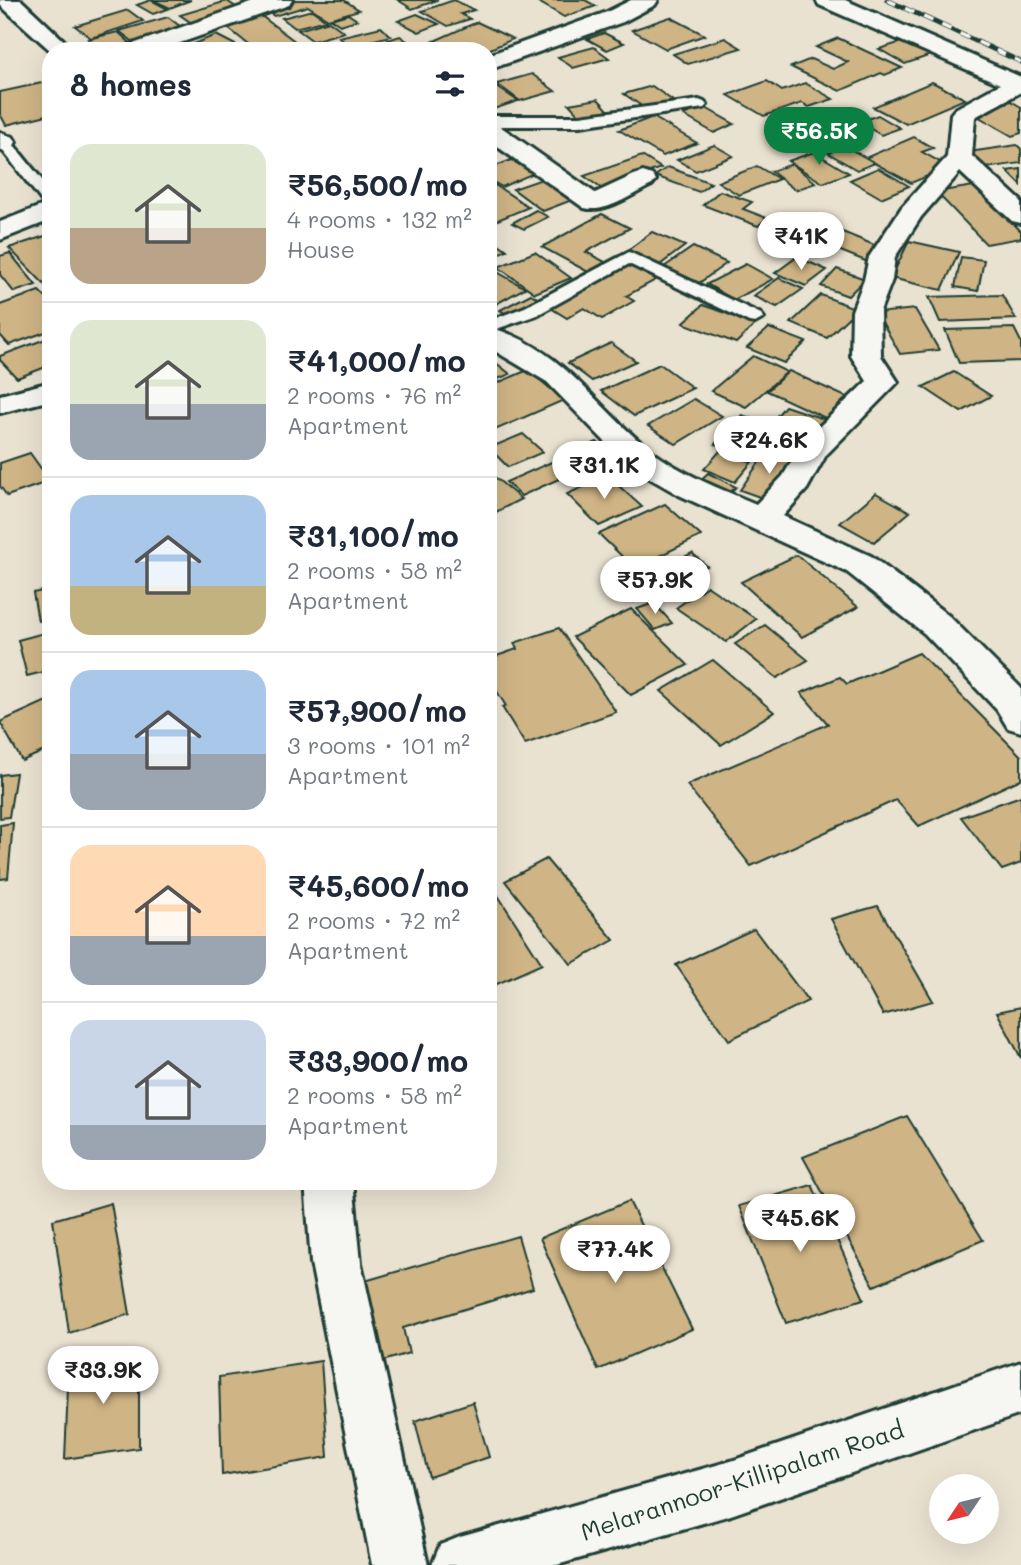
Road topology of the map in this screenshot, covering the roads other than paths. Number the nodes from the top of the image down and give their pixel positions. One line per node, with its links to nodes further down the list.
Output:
1 (8, 0): 5 (street)
2 (281, 0): 6 (street)
3 (647, 0): 7 (street)
4 (827, 0): 12 (street)
5 (53, 42)
6 (161, 42)
7 (497, 60)
8 (699, 105): 9 (lane)
9 (497, 121)
10 (497, 135): 13 (street)
11 (1, 141): 14 (lane)
12 (959, 158): 16 (street); 23 (street)
13 (643, 180)
14 (42, 191)
15 (42, 214): 17 (street)
16 (1021, 215)
17 (0, 232)
18 (755, 317): 19 (lane)
19 (497, 323)
20 (497, 340): 23 (street)
21 (42, 393): 22 (street)
22 (0, 404)
23 (761, 519): 24 (street)
24 (1017, 704)
25 (330, 1190): 27 (street)
26 (1021, 1388): 28 (street, Melarannoor-Killipalam Road)
27 (400, 1565)
28 (460, 1565)

